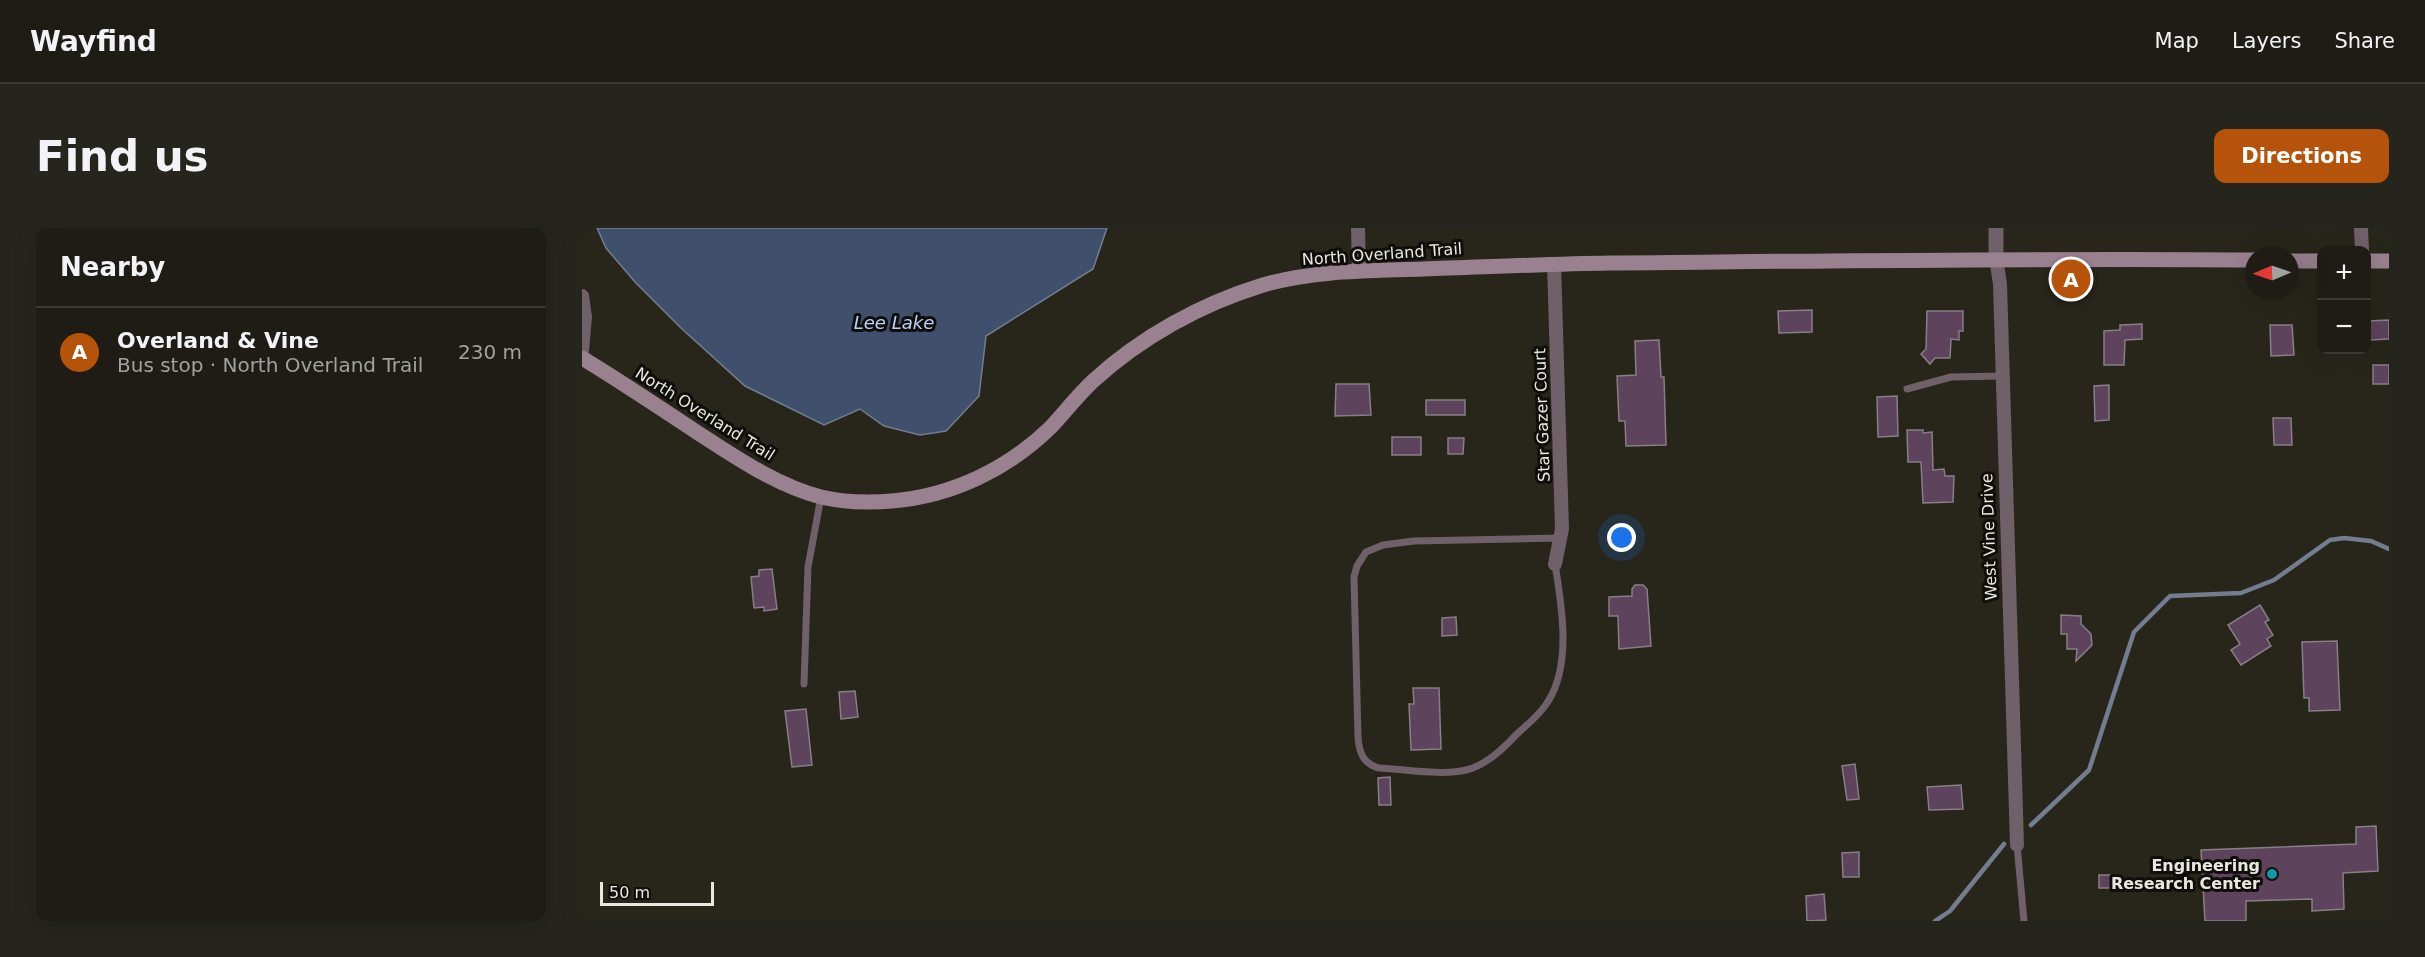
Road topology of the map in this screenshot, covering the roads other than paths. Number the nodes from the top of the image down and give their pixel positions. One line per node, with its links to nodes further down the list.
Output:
1 (1358, 228): 12 (street)
2 (1995, 228): 5 (street, West Vine Drive)
3 (2361, 228): 4 (street)
4 (2362, 246)
5 (1996, 258): 6 (main road, North Overland Trail); 11 (main road, North Overland Trail); 16 (street, West Vine Drive)
6 (2245, 260)
7 (2299, 261): 8 (main road)
8 (2317, 261)
9 (2371, 261): 10 (main road)
10 (2389, 261)
11 (1554, 264): 12 (main road, North Overland Trail); 19 (street, Star Gazer Court)
12 (1359, 271): 18 (main road, North Overland Trail)
13 (582, 296): 14 (street)
14 (582, 351)
15 (582, 358): 18 (main road, North Overland Trail)
16 (2003, 376): 17 (lane); 22 (street, West Vine Drive)
17 (1906, 389)
18 (821, 496): 21 (lane)
19 (1559, 538): 20 (street, Star Gazer Court); 20 (lane)
20 (1556, 564)
21 (804, 684)
22 (2017, 845): 23 (lane)
23 (2024, 921)

